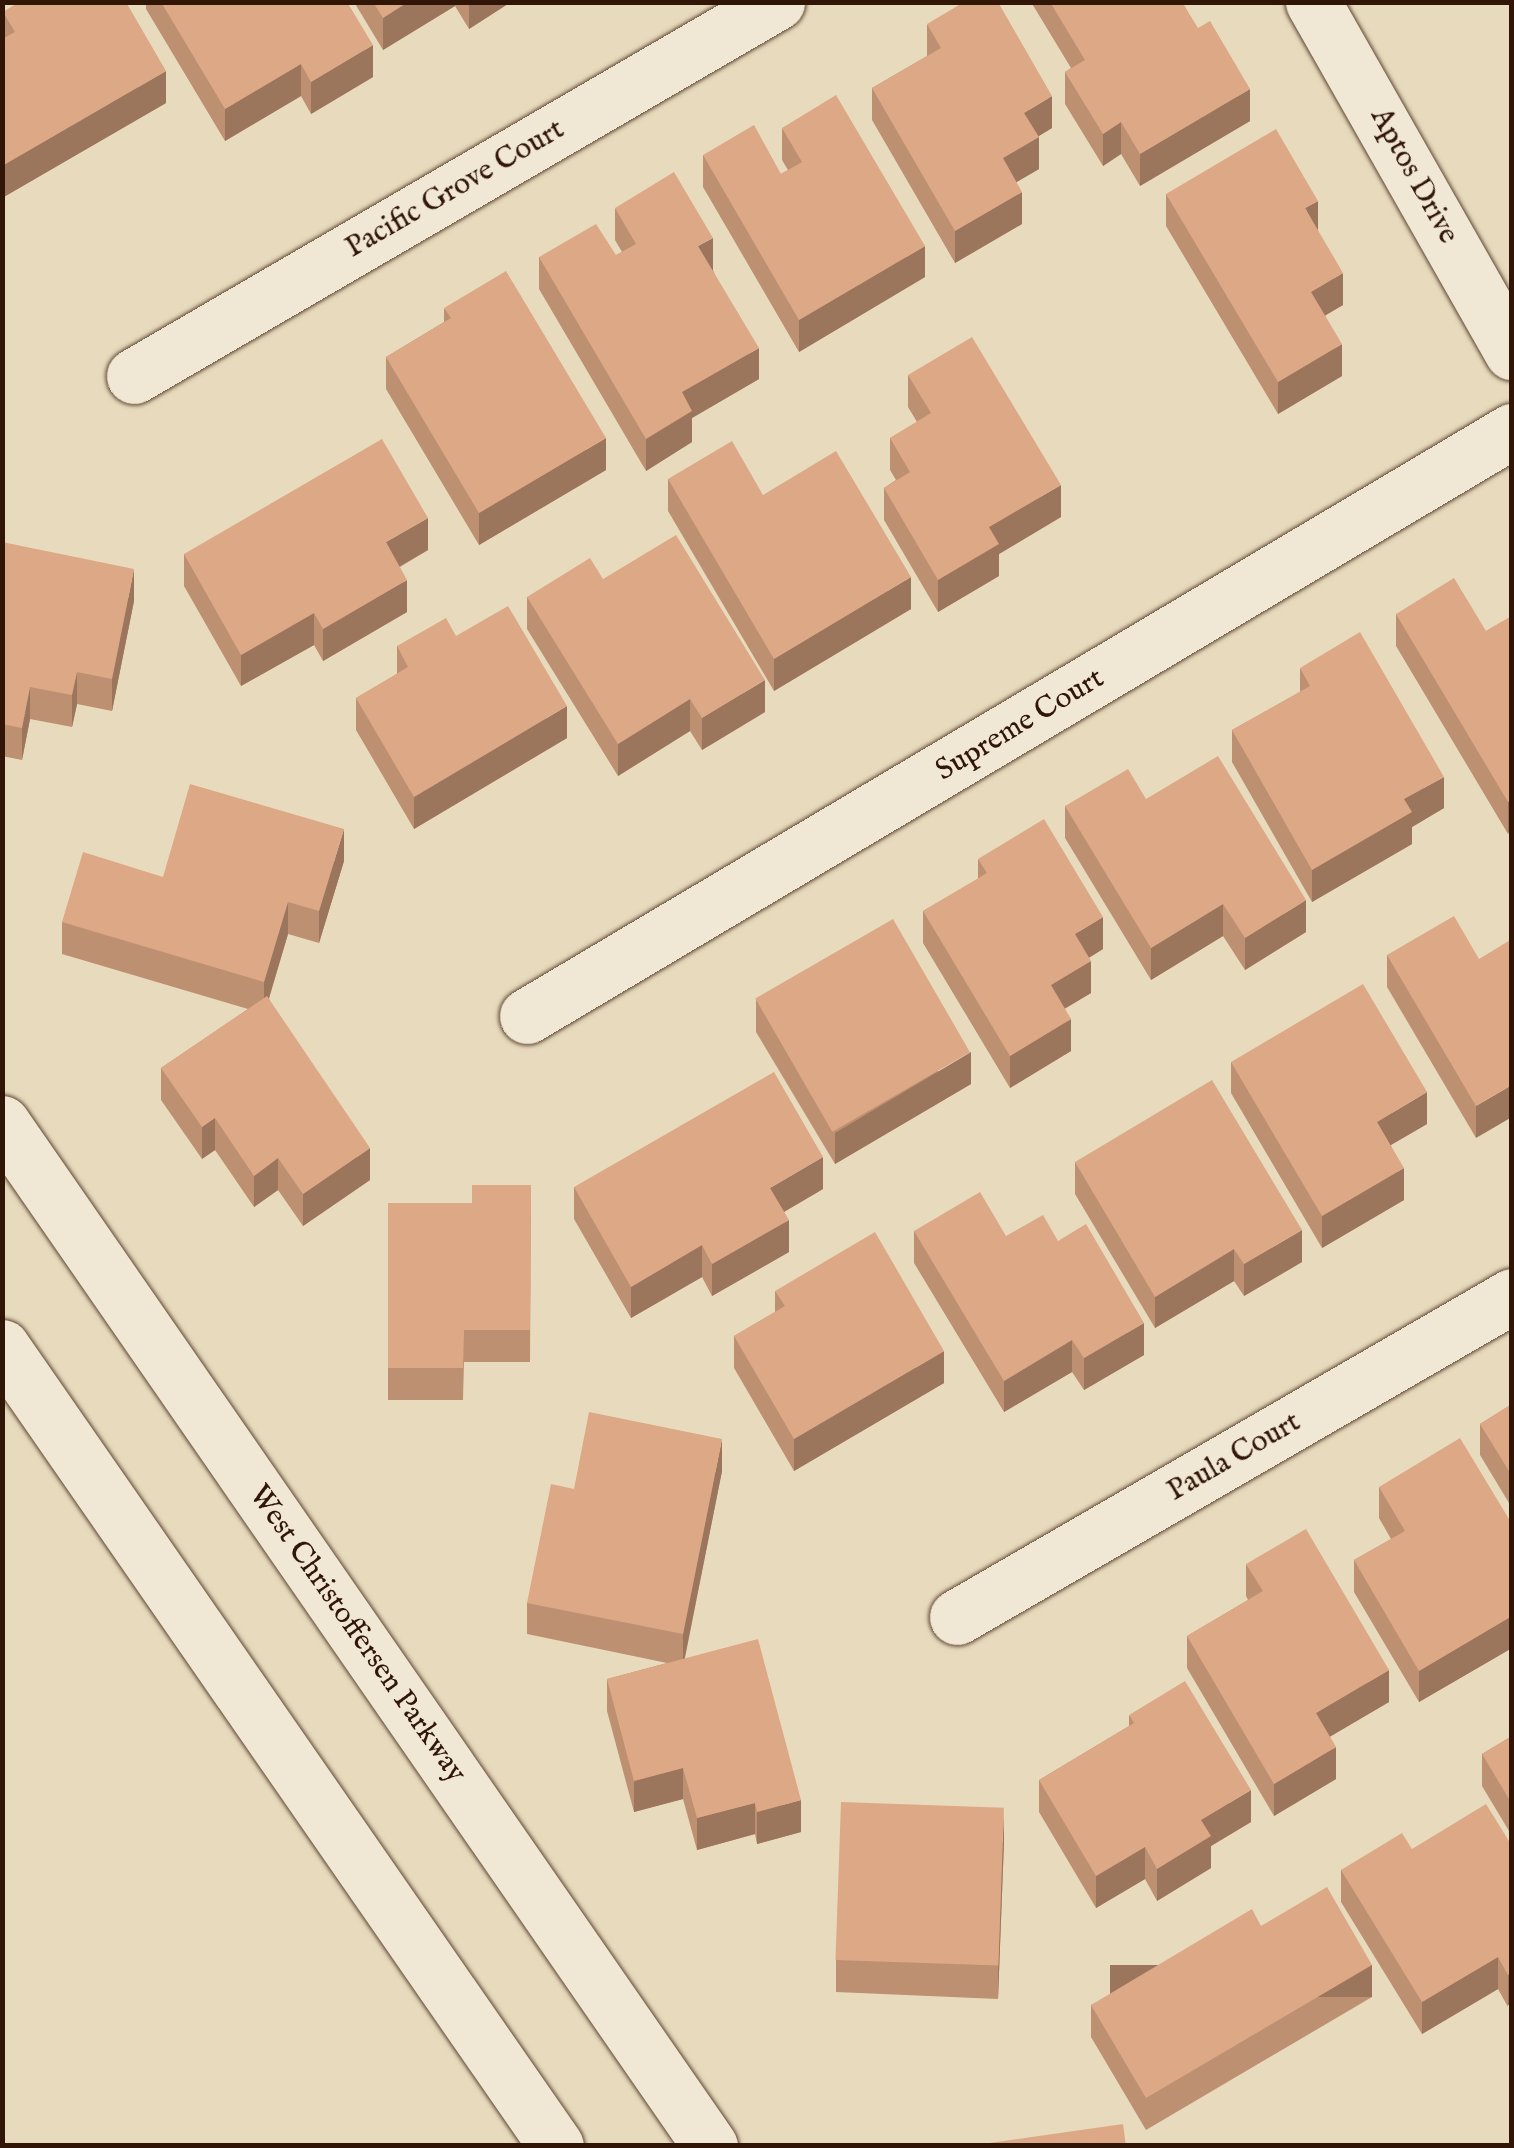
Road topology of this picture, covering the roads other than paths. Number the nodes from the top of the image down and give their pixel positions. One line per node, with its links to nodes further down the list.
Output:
1 (776, 2): 4 (street, Pacific Grove Court)
2 (1313, 2): 3 (street, Aptos Drive)
3 (1512, 352)
4 (134, 376)
5 (1512, 431): 6 (street, Supreme Court)
6 (527, 1016)
7 (2, 1123): 12 (street, West Christoffersen Parkway)
8 (1512, 1296): 10 (street, Paula Court)
9 (2, 1347): 11 (street)
10 (957, 1617)
11 (556, 2146)
12 (710, 2146)

